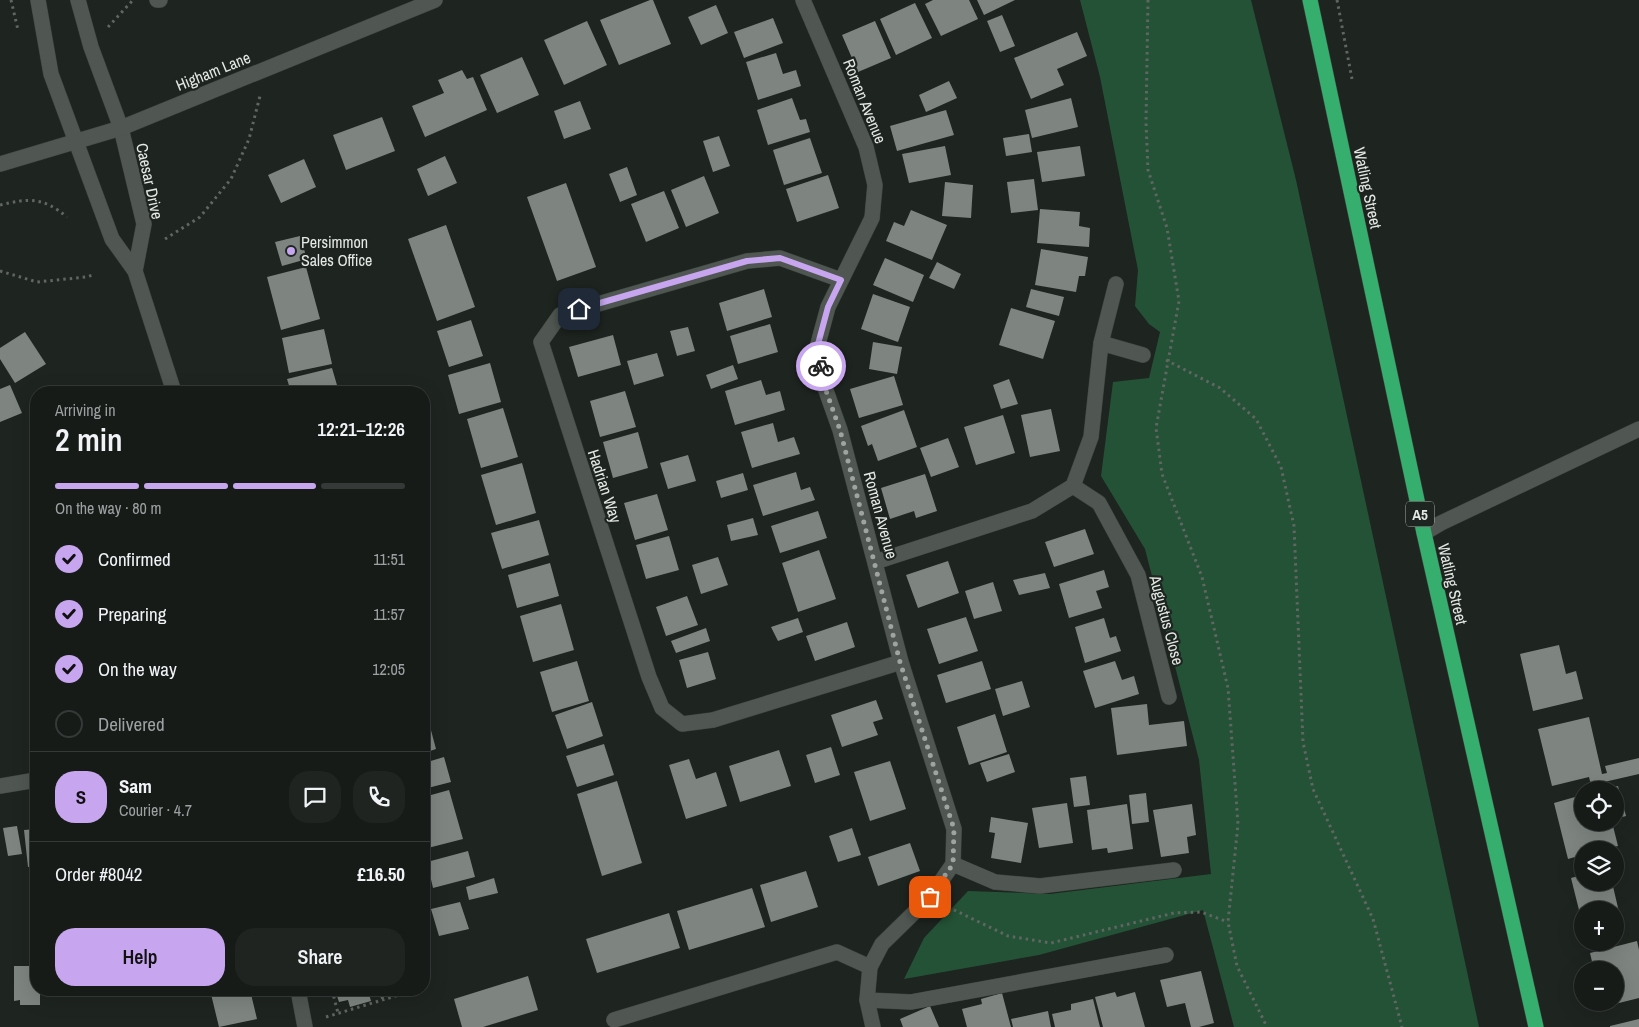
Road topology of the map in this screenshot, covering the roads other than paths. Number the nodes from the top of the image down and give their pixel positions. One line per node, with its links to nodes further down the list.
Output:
1 (38, 0): 7 (street, Caesar Drive)
2 (78, 0): 6 (street, Caesar Drive)
3 (435, 0): 6 (street, Higham Lane)
4 (803, 0): 10 (street, Roman Avenue)
5 (1310, 0): 17 (highway, Watling Street / A5)
6 (121, 128): 7 (street, Higham Lane); 9 (street, Caesar Drive)
7 (75, 141): 8 (street, Higham Lane); 9 (street, Caesar Drive)
8 (0, 164)
9 (135, 270): 14 (street, Caesar Drive)
10 (841, 280): 18 (street, Roman Avenue); 19 (street, Hadrian Way)
11 (1116, 284): 12 (street)
12 (1101, 342): 13 (street); 16 (street)
13 (1143, 355)
14 (172, 386)
15 (1639, 429): 17 (street)
16 (1073, 486): 18 (street); 20 (street, Augustus Close)
17 (1424, 533): 32 (highway, Watling Street / A5)
18 (875, 562): 19 (street, Roman Avenue)
19 (900, 662): 23 (street, Roman Avenue)
20 (1170, 697)
21 (30, 781): 22 (street)
22 (0, 786)
23 (953, 864): 24 (street); 26 (street)
24 (1174, 870)
25 (1166, 955): 28 (street)
26 (870, 967): 28 (street); 29 (street)
27 (299, 996): 30 (street)
28 (868, 1000): 31 (street)
29 (614, 1020)
30 (305, 1025)
31 (873, 1027)
32 (1536, 1027)

